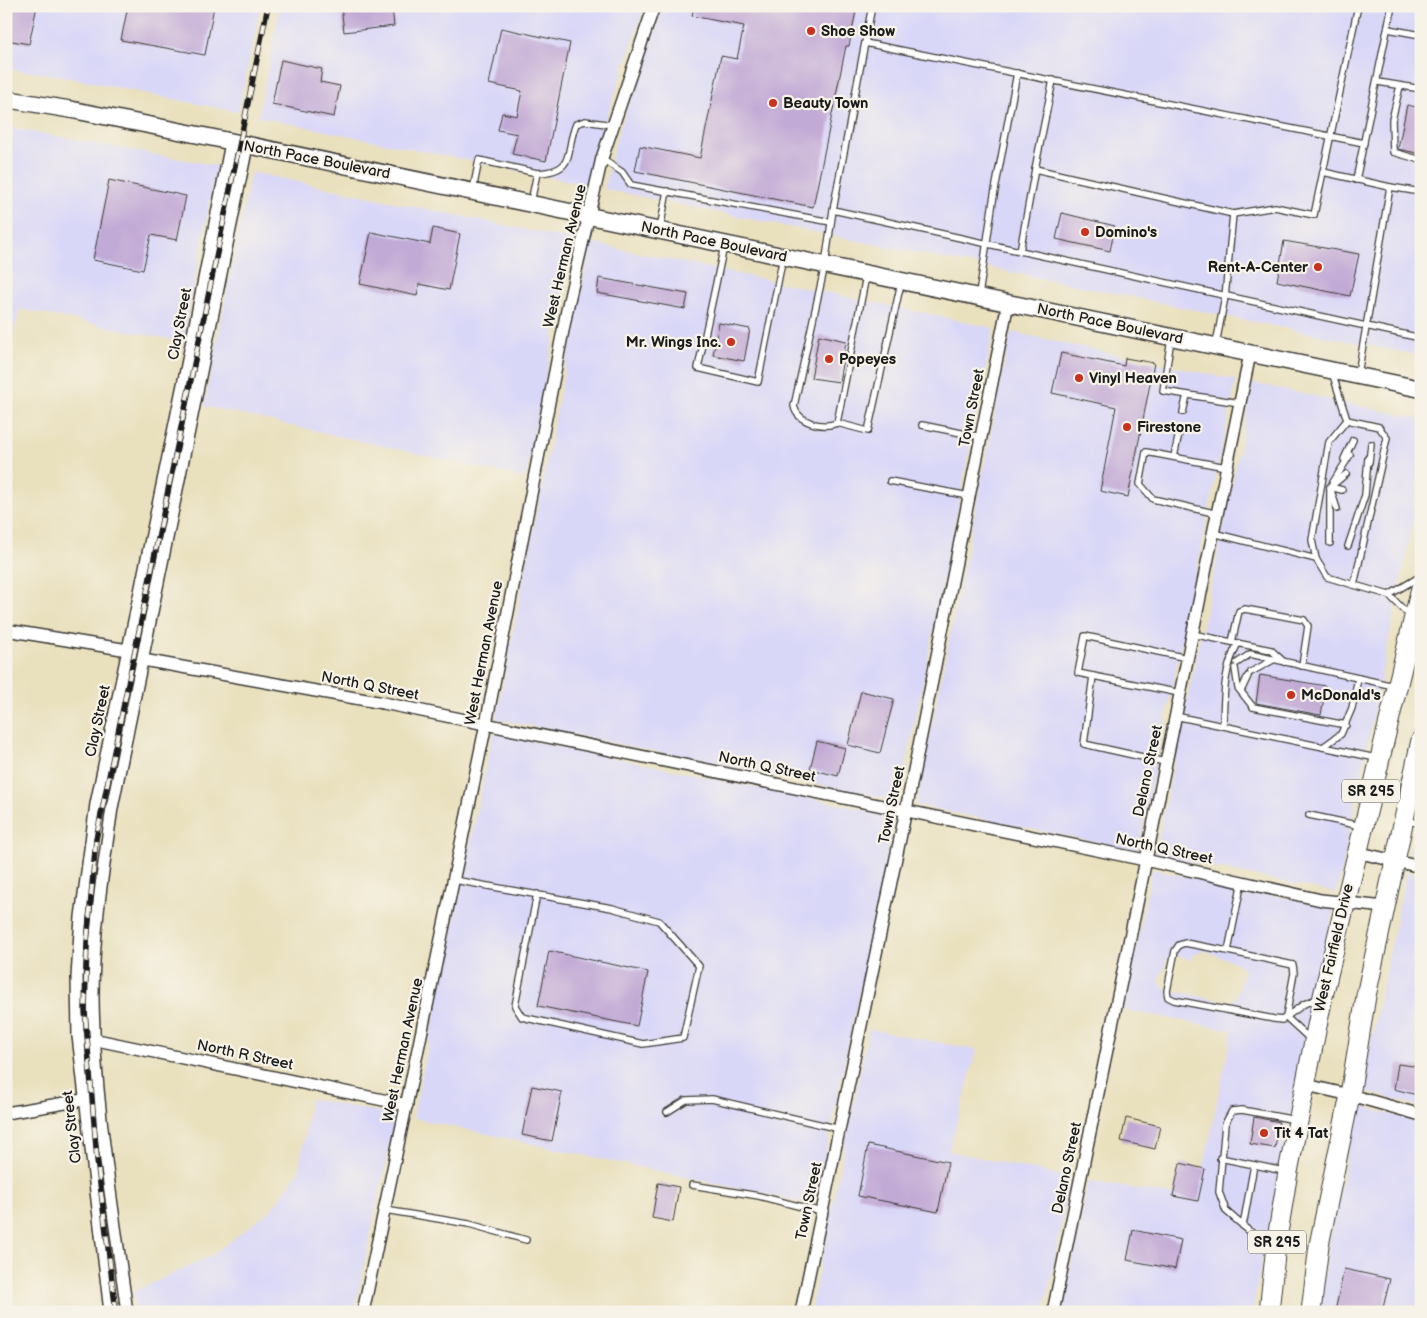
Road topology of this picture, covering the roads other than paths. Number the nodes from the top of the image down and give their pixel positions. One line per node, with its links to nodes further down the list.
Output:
1 (654, 6): 14 (street, West Herman Avenue)
2 (872, 6): 7 (lane)
3 (1358, 6): 15 (lane)
4 (1392, 6): 5 (lane)
5 (1388, 29): 6 (lane); 10 (lane)
6 (1421, 35)
7 (864, 43): 8 (lane); 30 (lane)
8 (1017, 73): 9 (lane); 35 (lane)
9 (1053, 80): 15 (lane); 21 (lane)
10 (1378, 82): 11 (lane); 17 (lane)
11 (1400, 86): 12 (lane); 20 (lane)
12 (1421, 90)
13 (6, 99): 16 (main road, North Pace Boulevard)
14 (613, 125): 19 (street, West Herman Avenue); 23 (lane)
15 (1330, 136): 17 (lane); 22 (lane)
16 (231, 143): 18 (main road, North Pace Boulevard); 93 (street, Clay Street)
17 (1364, 143): 24 (lane)
18 (247, 146): 27 (main road, North Pace Boulevard); 95 (street, Clay Street)
19 (602, 158): 26 (lane); 32 (street, West Herman Avenue)
20 (1421, 160)
21 (1035, 169): 31 (lane); 37 (lane)
22 (1322, 172): 24 (lane); 31 (lane)
23 (537, 173): 27 (lane); 29 (lane)
24 (1356, 180): 25 (lane)
25 (1390, 187): 28 (lane); 45 (lane)
26 (667, 191): 33 (lane); 34 (lane)
27 (472, 192): 29 (main road, North Pace Boulevard)
28 (1421, 192)
29 (530, 204): 32 (main road, North Pace Boulevard)
30 (833, 210): 33 (lane); 35 (lane)
31 (1233, 214): 43 (lane)
32 (589, 216): 34 (main road, North Pace Boulevard); 105 (street, West Herman Avenue)
33 (831, 222): 39 (lane)
34 (660, 231): 36 (main road, North Pace Boulevard)
35 (988, 243): 37 (lane); 42 (lane)
36 (724, 244): 38 (main road, North Pace Boulevard); 38 (lane)
37 (1020, 251): 43 (lane)
38 (783, 256): 39 (main road, North Pace Boulevard)
39 (825, 265): 40 (main road, North Pace Boulevard); 57 (lane)
40 (866, 274): 41 (main road, North Pace Boulevard); 57 (lane)
41 (902, 281): 42 (main road, North Pace Boulevard); 57 (lane)
42 (978, 297): 44 (main road, North Pace Boulevard)
43 (1225, 297): 45 (lane); 48 (lane)
44 (1008, 303): 46 (main road, North Pace Boulevard); 60 (street, Town Street)
45 (1366, 327): 47 (lane); 51 (lane)
46 (1172, 337): 48 (main road, North Pace Boulevard); 53 (lane)
47 (1421, 338)
48 (1215, 346): 49 (main road, North Pace Boulevard)
49 (1250, 354): 50 (main road, North Pace Boulevard); 54 (street, Delano Street)
50 (1332, 371): 51 (main road, North Pace Boulevard); 56 (lane)
51 (1357, 376): 52 (main road, North Pace Boulevard)
52 (1421, 389)
53 (1187, 395): 54 (lane); 55 (lane)
54 (1240, 404): 66 (street, Delano Street)
55 (1183, 412)
56 (1347, 420): 70 (lane); 75 (lane)
57 (837, 423)
58 (922, 425): 60 (lane)
59 (1179, 433): 64 (lane)
60 (981, 437): 74 (street, Town Street)
61 (1353, 440): 71 (lane)
62 (1371, 444): 73 (lane)
63 (1350, 455): 71 (lane)
64 (1174, 456): 66 (lane); 78 (lane)
65 (1368, 458): 73 (lane)
66 (1226, 467): 78 (street, Delano Street)
67 (1346, 474): 71 (lane)
68 (1363, 478): 73 (lane)
69 (890, 481): 74 (lane)
70 (1320, 484): 71 (lane); 84 (lane)
71 (1330, 487): 72 (lane); 76 (lane); 79 (lane); 82 (lane)
72 (1342, 490)
73 (1363, 495): 75 (lane); 77 (lane); 80 (lane); 83 (lane)
74 (969, 496): 112 (street, Town Street)
75 (1374, 497): 86 (lane)
76 (1337, 509)
77 (1356, 512)
78 (1218, 514): 81 (street, Delano Street)
79 (1334, 528)
80 (1351, 531)
81 (1213, 533): 84 (lane); 91 (street, Delano Street)
82 (1330, 543)
83 (1348, 546)
84 (1316, 559): 86 (lane)
85 (1421, 576): 88 (lane)
86 (1354, 586): 88 (lane)
87 (1421, 588): 89 (main road, West Fairfield Drive / SR 295)
88 (1389, 595): 89 (lane)
89 (1417, 620): 101 (main road, West Fairfield Drive / SR 295)
90 (6, 630): 93 (street)
91 (1192, 634): 92 (lane); 94 (street, Delano Street)
92 (1235, 642): 97 (lane); 98 (lane); 107 (lane)
93 (128, 650): 130 (street, Clay Street)
94 (1187, 658): 99 (lane); 103 (street, Delano Street)
95 (143, 660): 105 (street, North Q Street); 131 (street, Clay Street)
96 (1273, 660): 97 (lane); 102 (lane); 102 (lane)
97 (1284, 662): 98 (lane)
98 (1302, 666): 100 (lane)
99 (1093, 676): 103 (lane); 111 (lane)
100 (1358, 678): 101 (lane); 106 (lane)
101 (1396, 687): 110 (main road, West Fairfield Drive / SR 295)
102 (1241, 691): 106 (lane)
103 (1180, 693): 104 (street, Delano Street)
104 (1175, 716): 107 (lane); 111 (street, Delano Street)
105 (486, 724): 112 (street, North Q Street); 120 (street, West Herman Avenue)
106 (1346, 725): 108 (lane)
107 (1223, 726): 108 (lane)
108 (1323, 747): 110 (lane)
109 (1420, 752): 114 (main road, SR 295)
110 (1379, 758): 115 (main road, West Fairfield Drive / SR 295)
111 (1166, 762): 117 (street, Delano Street)
112 (906, 810): 117 (street, North Q Street); 141 (street, Town Street)
113 (1309, 815): 115 (lane)
114 (1412, 822): 118 (main road, SR 295)
115 (1362, 826): 116 (main road, West Fairfield Drive / SR 295)
116 (1356, 852): 118 (street); 123 (main road, West Fairfield Drive / SR 295)
117 (1145, 860): 121 (street, North Q Street); 155 (street, Delano Street)
118 (1394, 861): 119 (street); 124 (main road, SR 295)
119 (1421, 867)
120 (454, 880): 122 (lane); 136 (street, West Herman Avenue)
121 (1242, 881): 123 (street, North Q Street); 126 (lane)
122 (537, 894): 122 (lane)
123 (1344, 902): 124 (street, North Q Street); 128 (main road, West Fairfield Drive / SR 295)
124 (1384, 906): 134 (main road, SR 295)
125 (1421, 949): 127 (lane)
126 (1228, 951): 129 (lane); 129 (lane)
127 (1421, 961)
128 (1322, 996): 129 (lane); 132 (main road, West Fairfield Drive / SR 295)
129 (1286, 1017): 132 (lane)
130 (78, 1036): 131 (street, North R Street); 135 (street, Clay Street)
131 (94, 1039): 136 (street, North R Street); 152 (street, Clay Street)
132 (1314, 1043): 133 (main road, West Fairfield Drive / SR 295)
133 (1306, 1085): 134 (street); 140 (main road, West Fairfield Drive / SR 295)
134 (1350, 1095): 139 (street); 157 (main road, SR 295)
135 (83, 1100): 138 (street); 151 (street, Clay Street)
136 (407, 1105): 146 (street, West Herman Avenue)
137 (667, 1112): 141 (lane)
138 (6, 1113)
139 (1421, 1115)
140 (1299, 1121): 142 (lane); 144 (main road, West Fairfield Drive / SR 295)
141 (840, 1128): 147 (street, Town Street)
142 (1220, 1158): 143 (lane); 148 (lane)
143 (1254, 1165): 144 (lane); 148 (lane)
144 (1288, 1172): 150 (main road, West Fairfield Drive / SR 295)
145 (692, 1185): 147 (lane)
146 (384, 1210): 149 (lane); 153 (street, West Herman Avenue)
147 (822, 1212): 154 (street, Town Street)
148 (1243, 1226): 150 (lane)
149 (526, 1240)
150 (1276, 1246): 156 (main road, West Fairfield Drive / SR 295)
151 (110, 1312)
152 (127, 1312)
153 (363, 1312)
154 (801, 1312)
155 (1053, 1312)
156 (1270, 1312)
157 (1310, 1312)

